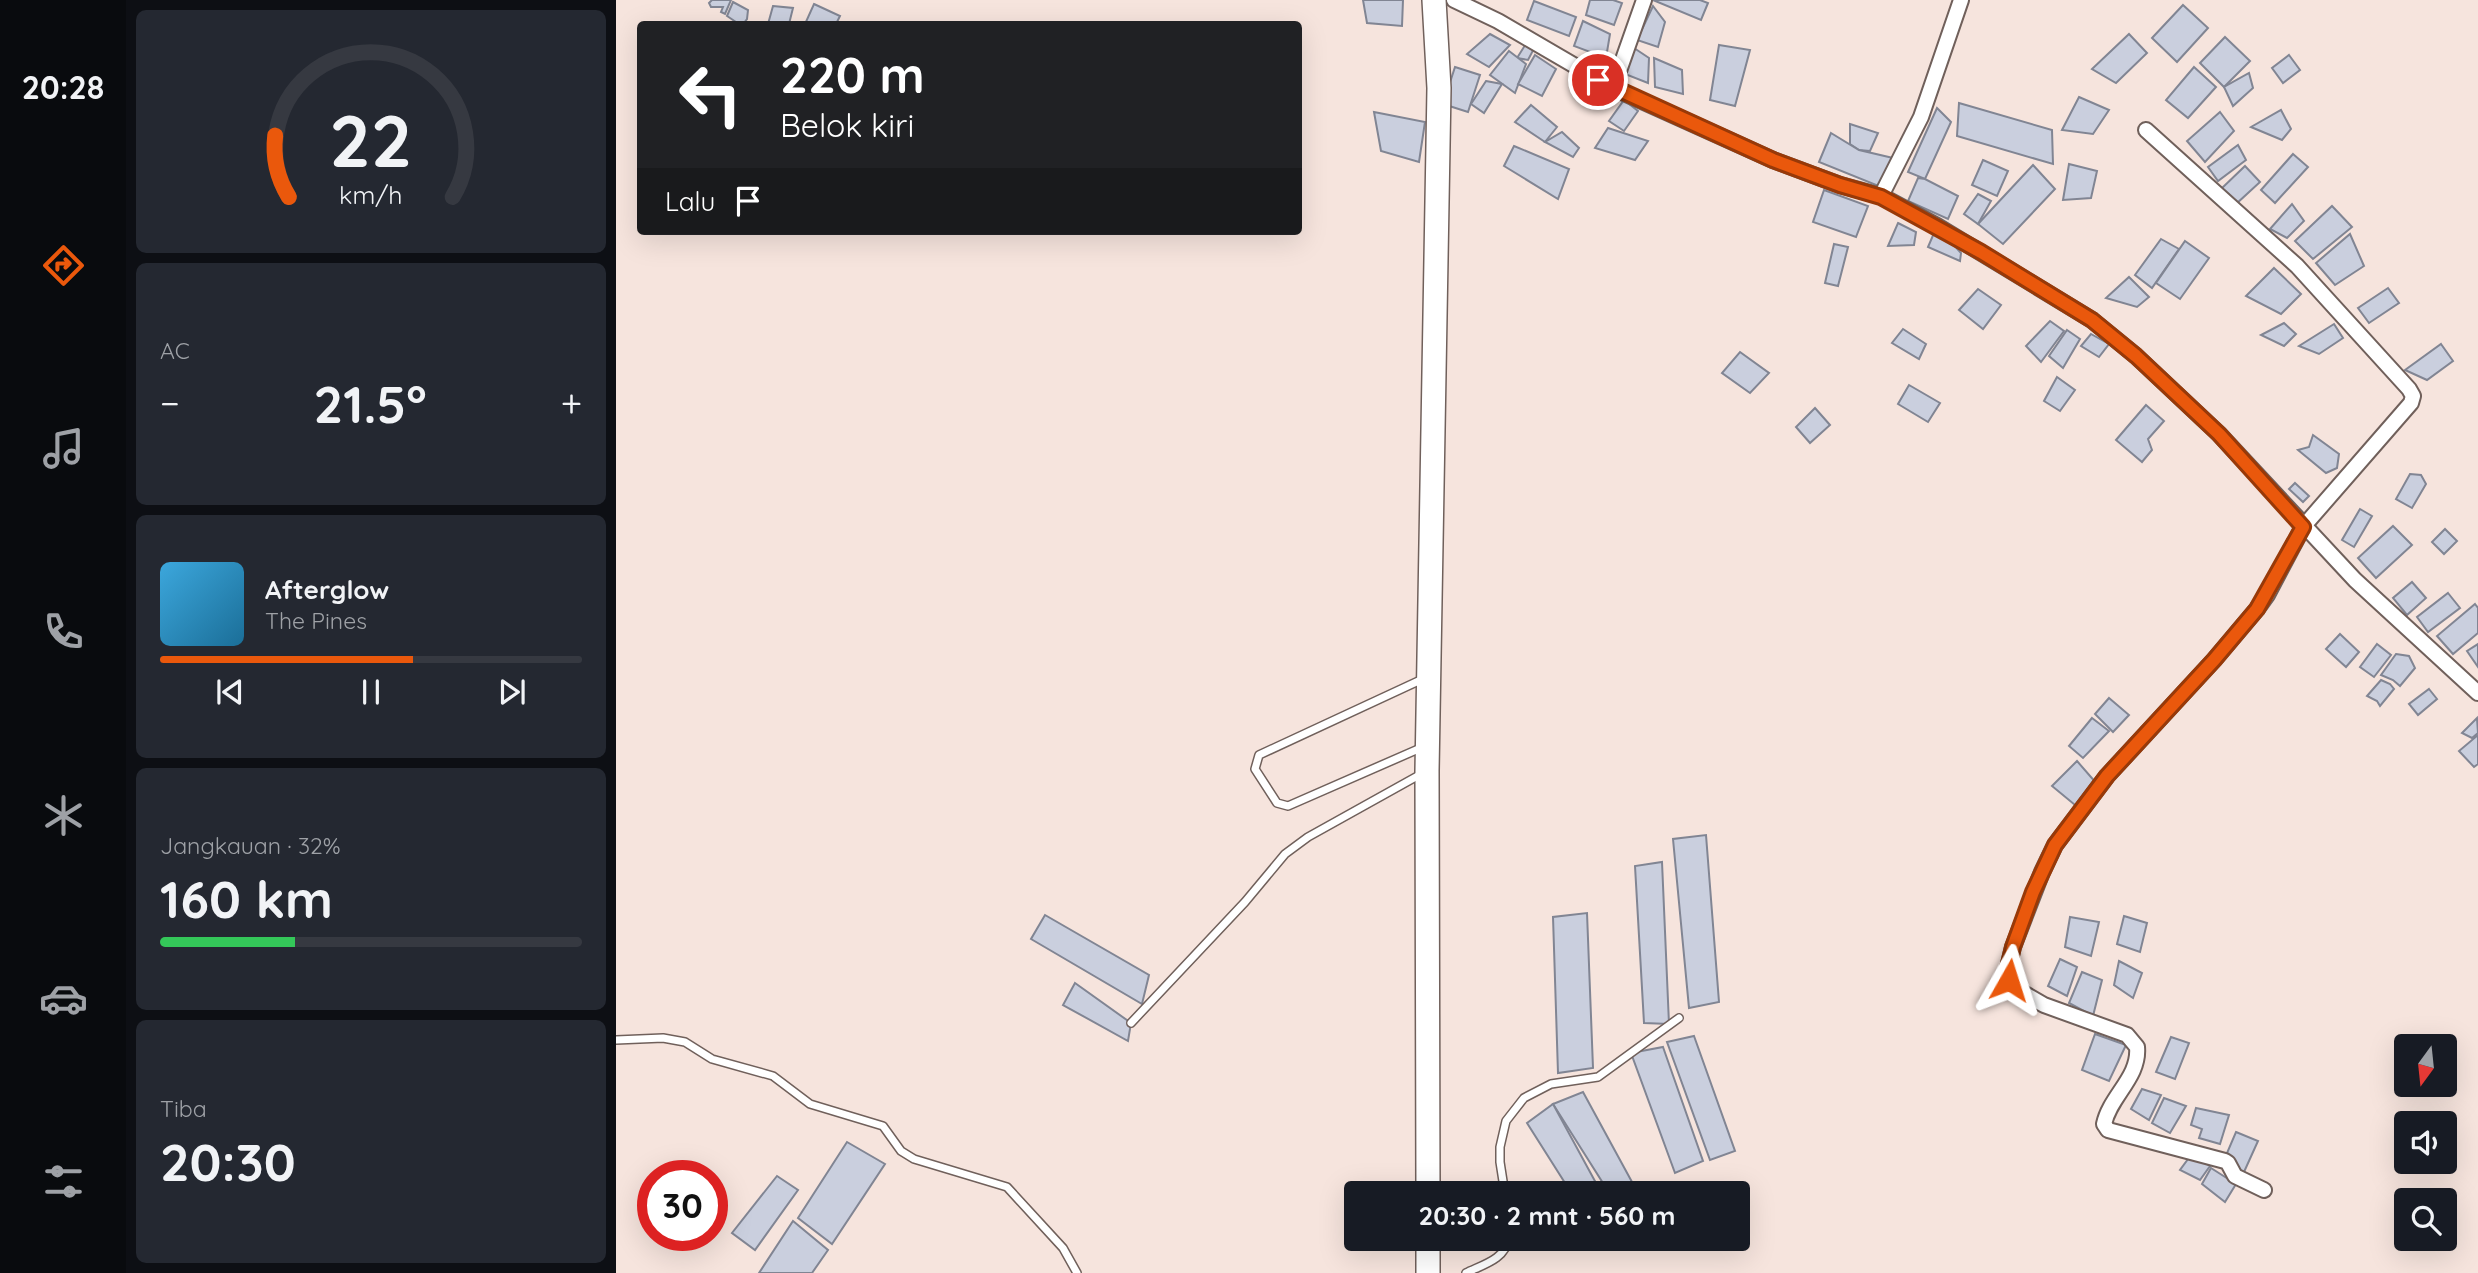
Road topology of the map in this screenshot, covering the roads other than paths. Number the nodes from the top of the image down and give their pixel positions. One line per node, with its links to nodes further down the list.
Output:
1 (1434, 0): 9 (main road)
2 (1454, 0): 5 (street)
3 (1644, 0): 5 (street)
4 (1961, 0): 7 (street)
5 (1613, 88): 7 (street)
6 (2146, 130): 8 (street)
7 (1881, 197): 8 (street)
8 (2303, 527): 10 (street); 18 (street)
9 (1428, 677): 11 (main road); 11 (lane)
10 (2478, 693)
11 (1427, 745): 12 (main road)
12 (1427, 771): 14 (lane); 16 (main road)
13 (1679, 1018): 17 (lane)
14 (1131, 1023)
15 (616, 1040): 21 (lane)
16 (1428, 1181)
17 (1502, 1181)
18 (2264, 1191)
19 (1428, 1251): 22 (main road)
20 (1503, 1251): 23 (lane)
21 (1077, 1273)
22 (1428, 1273)
23 (1466, 1273)

